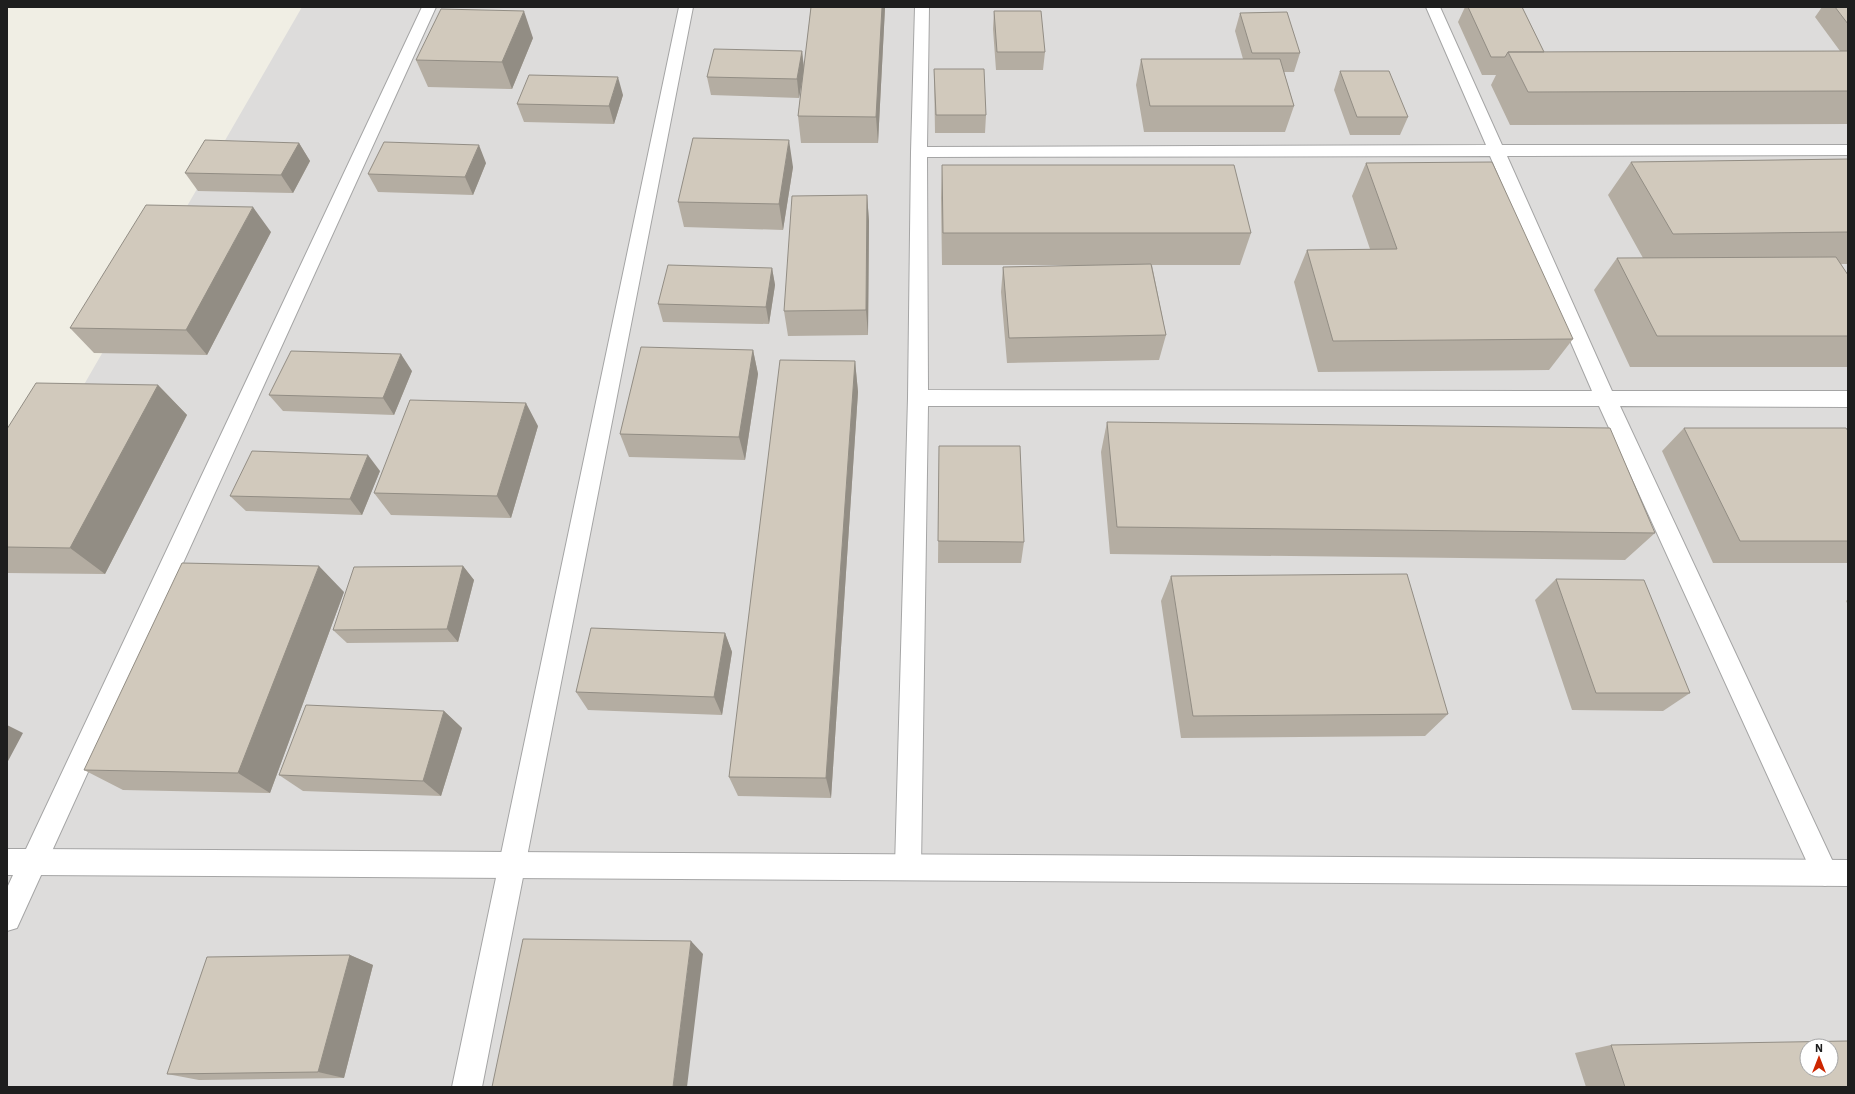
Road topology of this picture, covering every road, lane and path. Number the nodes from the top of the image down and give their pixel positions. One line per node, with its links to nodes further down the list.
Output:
1 (430, 7): 12 (street)
2 (686, 7): 13 (street)
3 (922, 7): 6 (street)
4 (1433, 7): 7 (street)
5 (1848, 150): 7 (street)
6 (919, 152): 7 (street); 8 (street)
7 (1496, 152): 9 (street)
8 (918, 398): 9 (street); 14 (street)
9 (1606, 398): 10 (street); 15 (street)
10 (1848, 399)
11 (7, 862): 12 (street)
12 (32, 862): 13 (street); 16 (street)
13 (512, 865): 14 (street); 17 (street)
14 (908, 867): 15 (street)
15 (1836, 873)
16 (7, 918)
17 (467, 1087)

